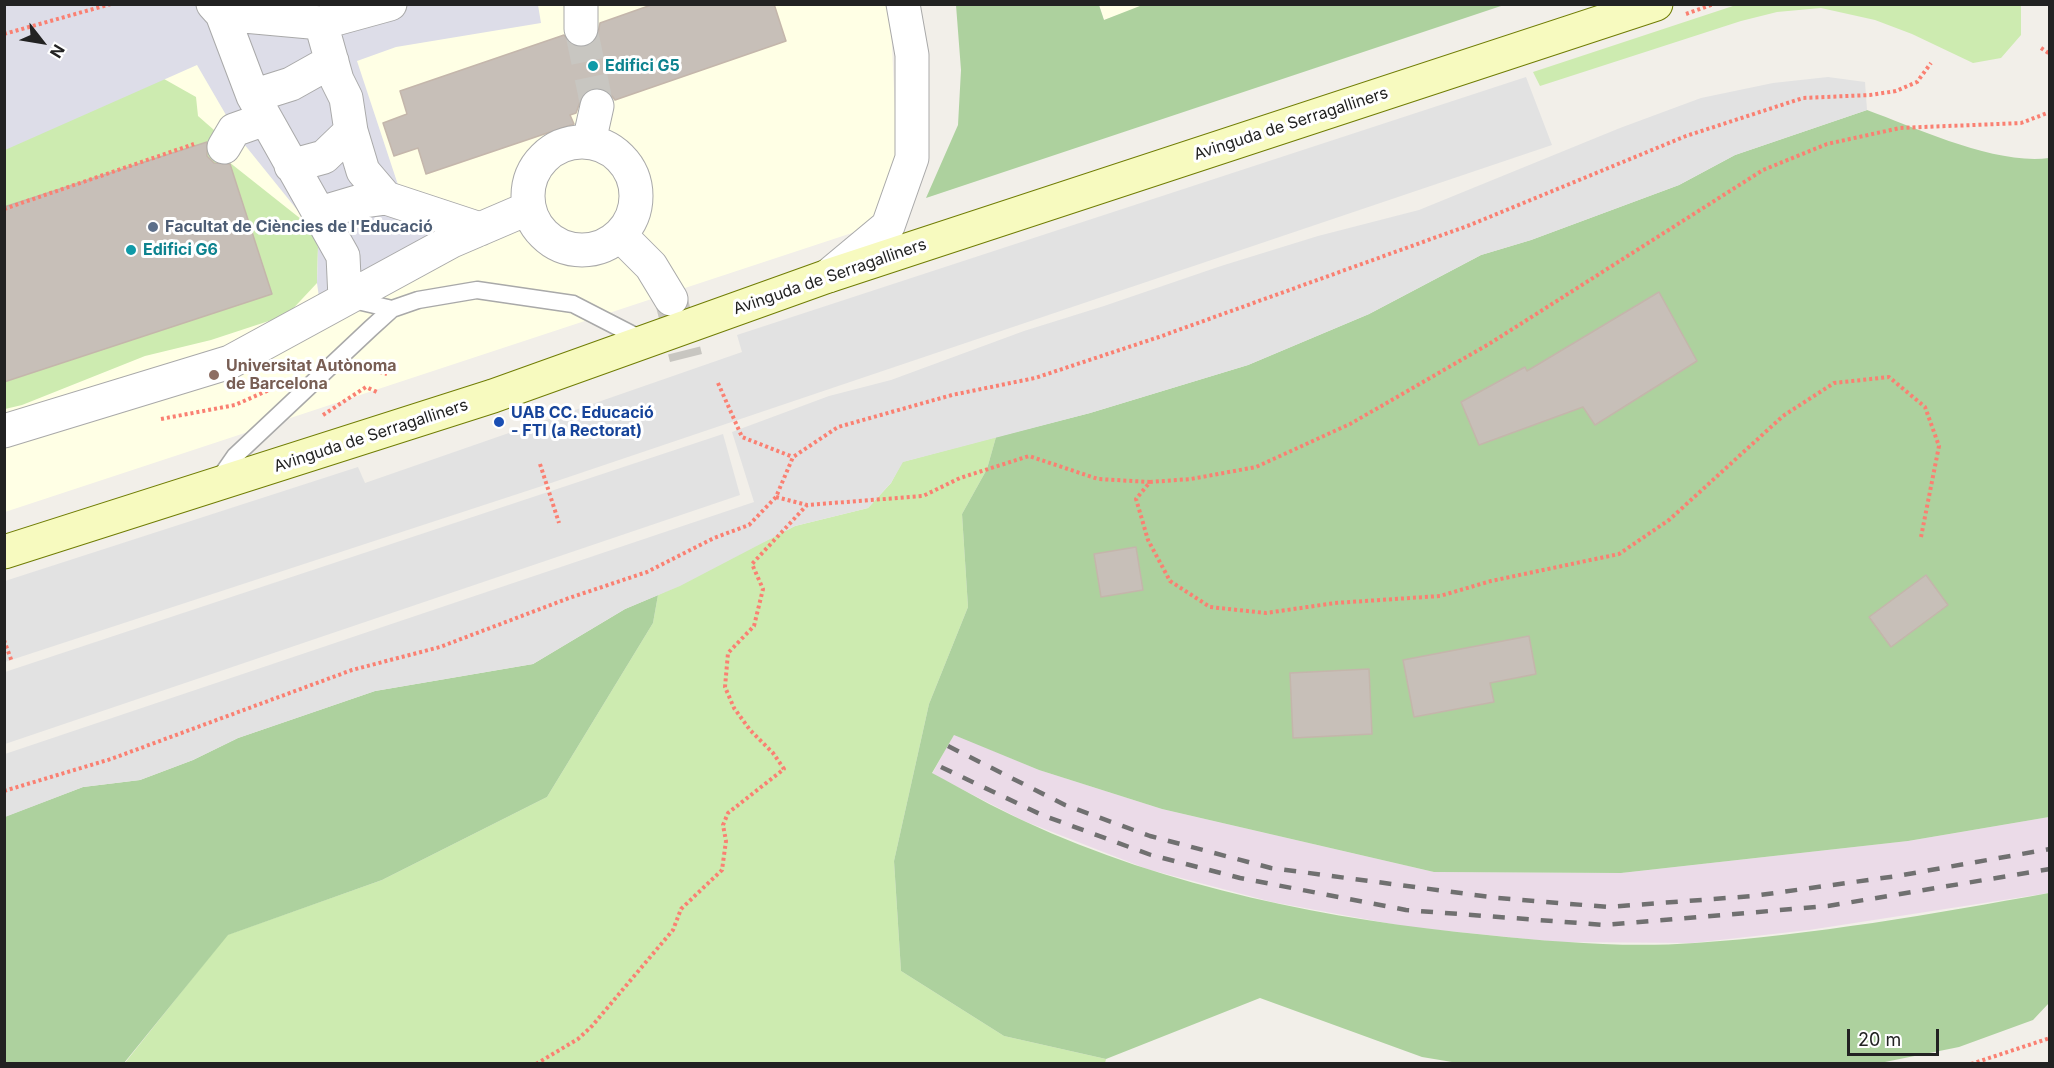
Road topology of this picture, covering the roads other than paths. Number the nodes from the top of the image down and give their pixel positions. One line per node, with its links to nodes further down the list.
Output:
1 (390, 4): 5 (street)
2 (903, 4): 18 (street)
3 (1656, 4): 18 (street, Avinguda de Serragalliners)
4 (217, 9): 5 (street); 8 (street)
5 (321, 23): 6 (street)
6 (332, 61): 8 (street); 9 (street)
7 (597, 106): 11 (street)
8 (259, 108): 10 (street); 12 (street)
9 (351, 131): 12 (street); 13 (street)
10 (229, 139)
11 (589, 142): 14 (street); 17 (street)
12 (291, 166): 15 (street)
13 (386, 198): 15 (street); 16 (street)
14 (529, 208): 16 (street); 17 (street)
15 (320, 213): 19 (street)
16 (480, 229): 19 (street)
17 (620, 235): 20 (street)
18 (828, 276): 22 (street, Avinguda de Serragalliners)
19 (345, 298): 21 (lane); 23 (street)
20 (671, 299)
21 (392, 309): 22 (lane); 24 (lane)
22 (647, 342): 24 (street, Avinguda de Serragalliners)
23 (4, 431)
24 (214, 487): 25 (street, Avinguda de Serragalliners)
25 (4, 552)

